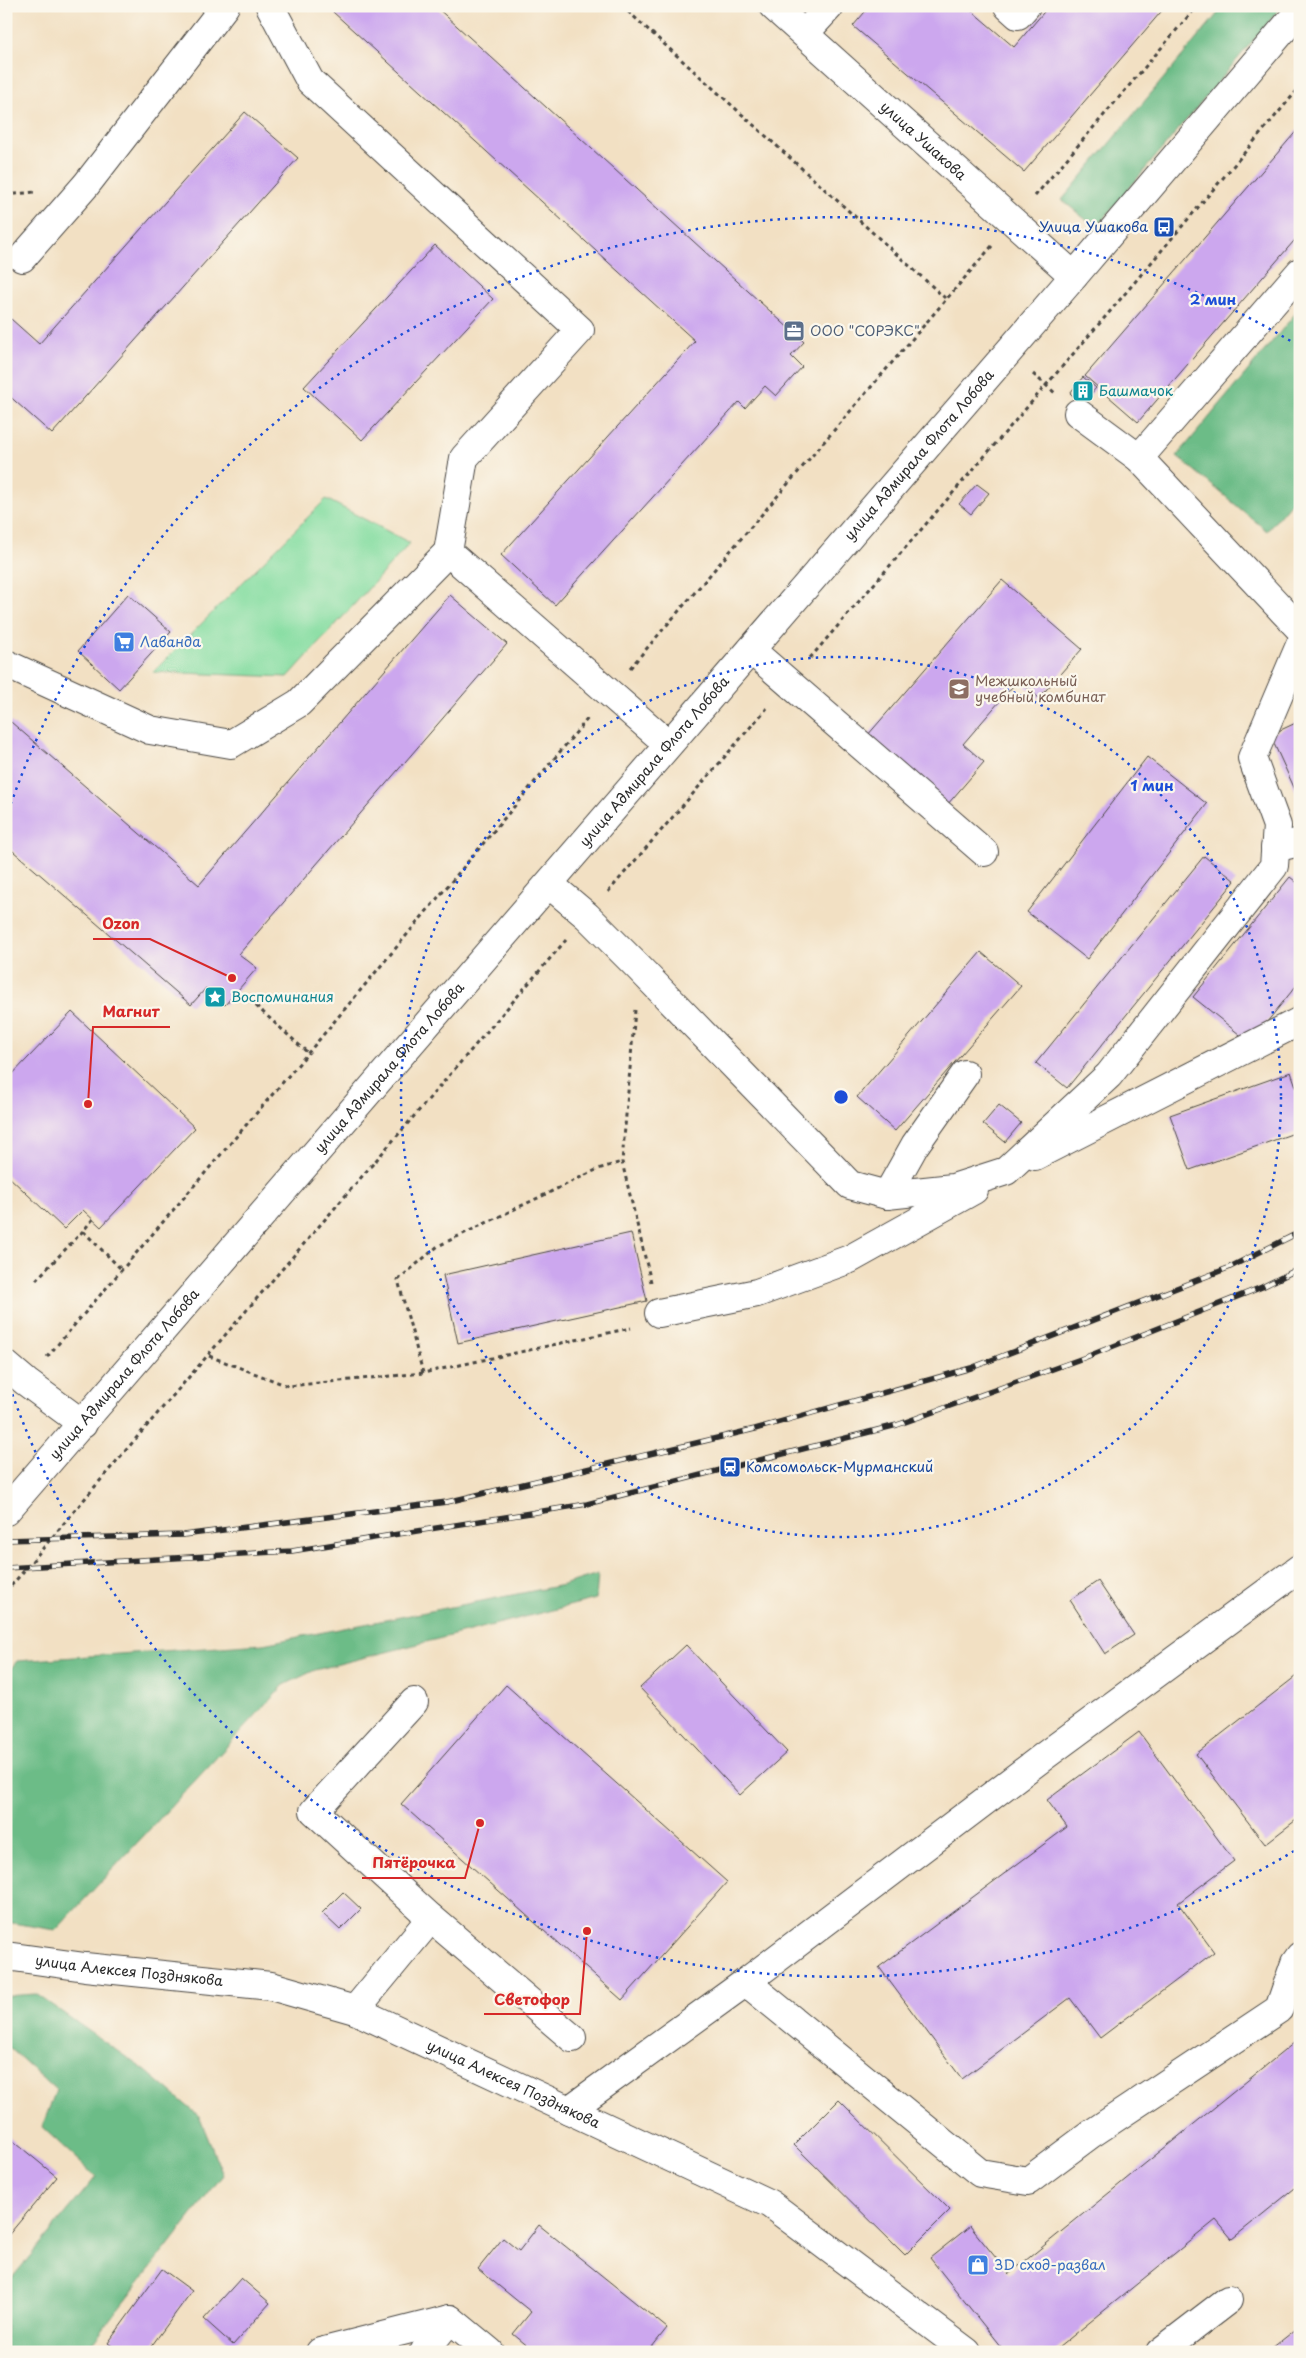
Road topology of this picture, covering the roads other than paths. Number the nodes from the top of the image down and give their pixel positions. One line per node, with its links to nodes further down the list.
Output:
1 (225, 6): 9 (street)
2 (270, 6): 14 (street)
3 (773, 6): 8 (street, улица Ушакова)
4 (830, 6): 8 (street)
5 (1008, 6): 6 (street)
6 (1026, 6)
7 (1296, 22): 11 (street, улица Адмирала Флота Лобова)
8 (805, 33): 11 (street, улица Ушакова)
9 (22, 258)
10 (1300, 272): 13 (street)
11 (1074, 276): 17 (street, улица Адмирала Флота Лобова)
12 (1078, 413): 13 (street)
13 (1139, 458): 15 (street)
14 (448, 552): 18 (street); 19 (street)
15 (1300, 629)
16 (1300, 645): 20 (street)
17 (751, 650): 19 (street, улица Адмирала Флота Лобова); 21 (street)
18 (6, 664)
19 (668, 744): 22 (street, улица Адмирала Флота Лобова)
20 (1291, 848): 25 (street)
21 (984, 852)
22 (549, 884): 26 (street); 29 (street, улица Адмирала Флота Лобова)
23 (1300, 1021): 25 (street)
24 (965, 1074): 26 (street)
25 (1006, 1171): 26 (street); 27 (street)
26 (887, 1195)
27 (658, 1313)
28 (6, 1365): 29 (street)
29 (83, 1424): 30 (street, улица Адмирала Флота Лобова)
30 (6, 1511)
31 (1300, 1568): 36 (street)
32 (414, 1702): 33 (street)
33 (431, 1918): 37 (street); 38 (street)
34 (6, 1956): 37 (street, улица Алексея Позднякова)
35 (1300, 1956): 36 (street)
36 (746, 1982): 39 (street)
37 (355, 2010): 39 (street, улица Алексея Позднякова)
38 (572, 2038)
39 (568, 2110): 45 (street, улица Алексея Позднякова)
40 (1228, 2300): 46 (street)
41 (450, 2319): 42 (street); 43 (street); 44 (street)
42 (320, 2352)
43 (424, 2352)
44 (490, 2352)
45 (967, 2352)
46 (1160, 2352)

